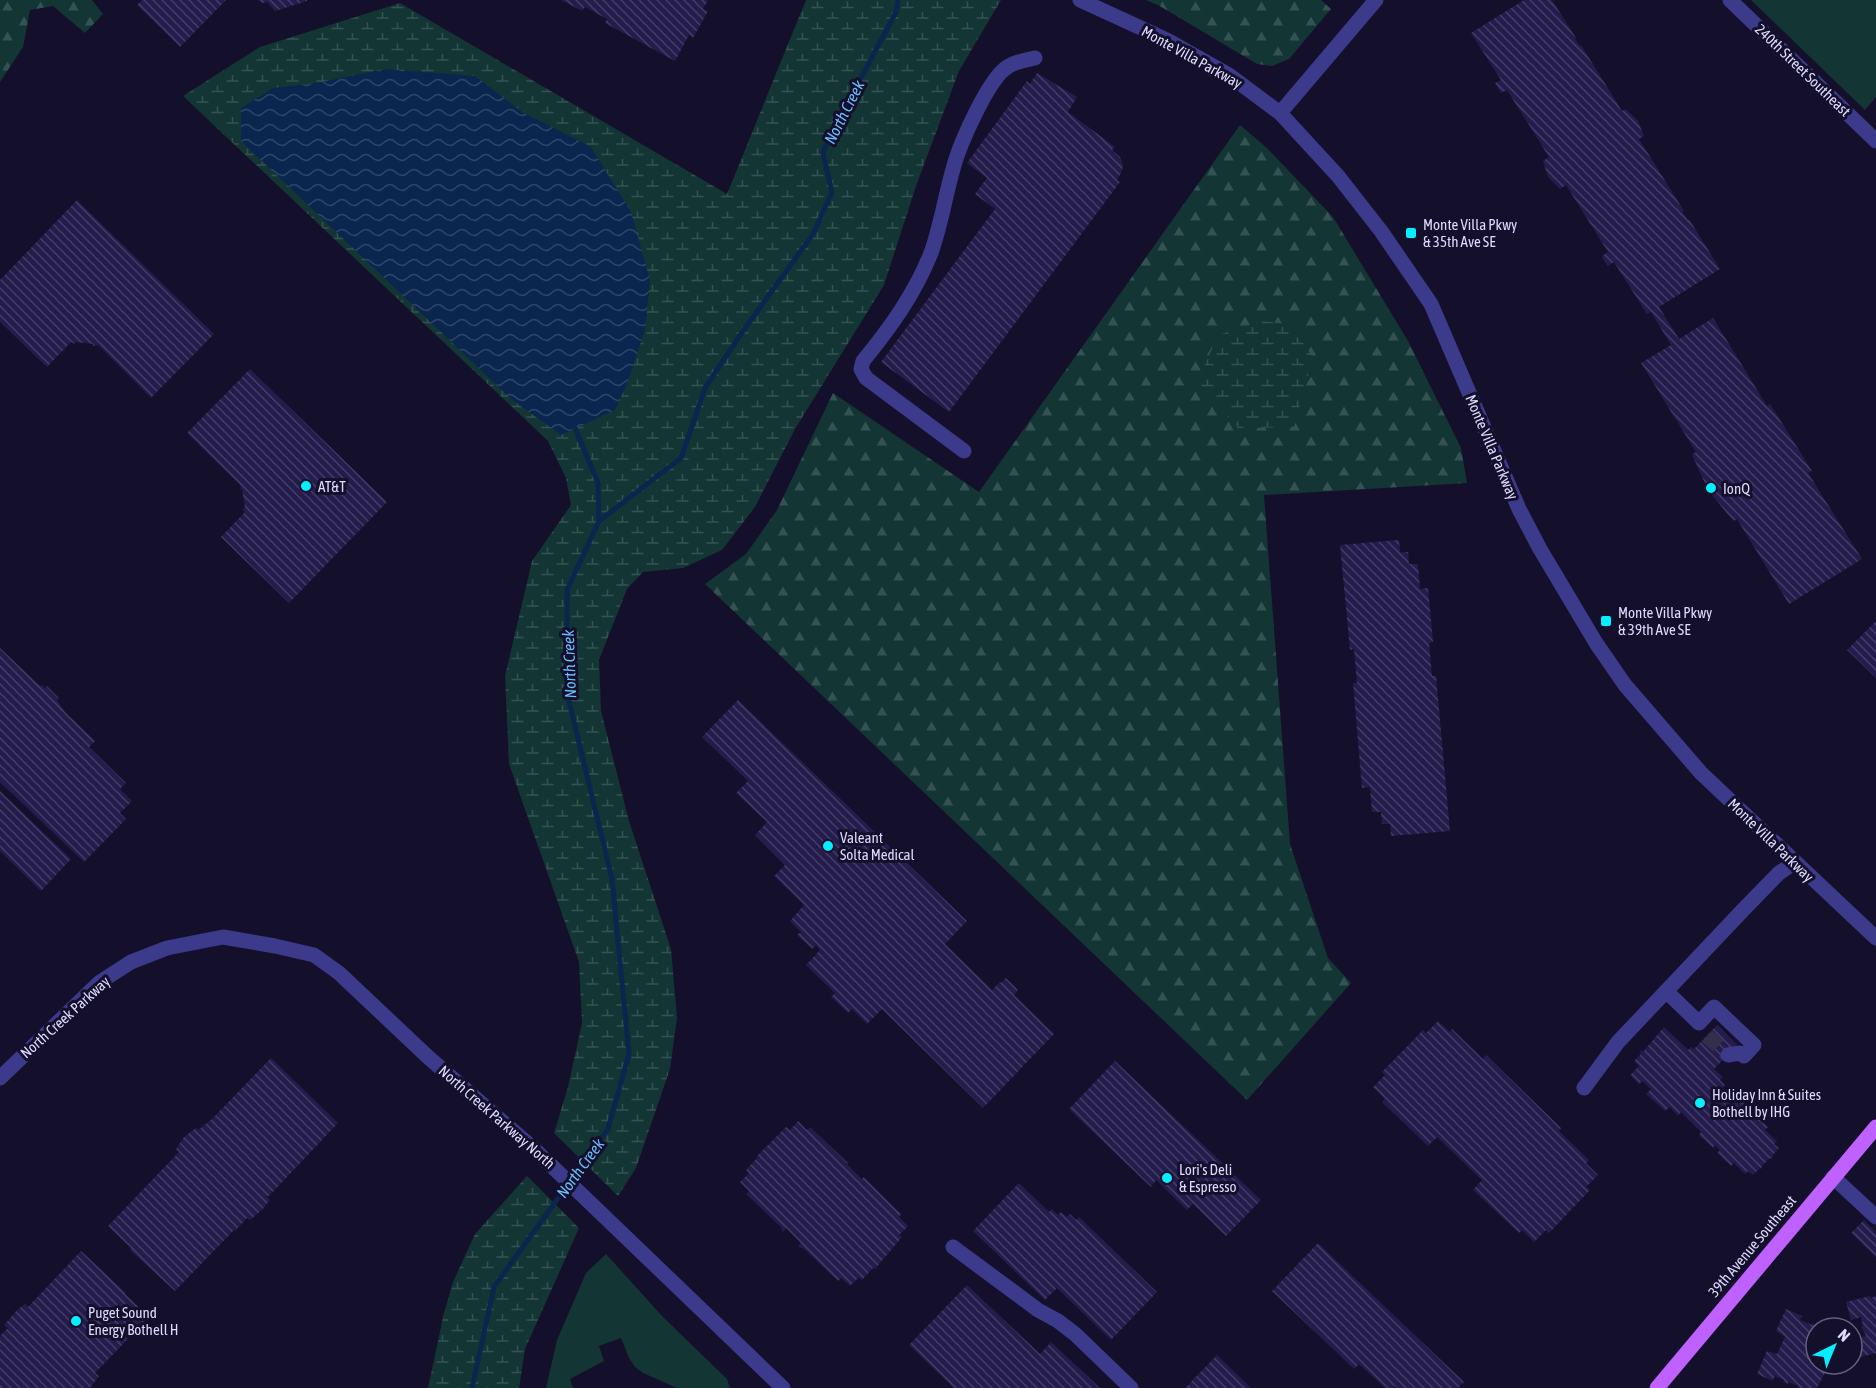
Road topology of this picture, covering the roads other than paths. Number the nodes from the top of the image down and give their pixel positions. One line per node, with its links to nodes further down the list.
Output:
1 (1080, 0): 5 (street, Monte Villa Parkway)
2 (1376, 0): 5 (street)
3 (1730, 0): 6 (street, 240th Street Southeast)
4 (1035, 58): 7 (street)
5 (1280, 113): 8 (street, Monte Villa Parkway)
6 (1876, 141)
7 (964, 451)
8 (1794, 863): 9 (street, Monte Villa Parkway); 11 (street)
9 (1876, 938)
10 (339, 973): 13 (street, North Creek Parkway); 19 (street, North Creek Parkway North)
11 (1666, 991): 12 (street); 14 (street)
12 (1728, 1055)
13 (0, 1078)
14 (1584, 1088)
15 (1876, 1127): 16 (main road, 39th Avenue Southeast)
16 (1833, 1178): 17 (street); 21 (main road, 39th Avenue Southeast)
17 (1876, 1217)
18 (953, 1247): 20 (street)
19 (783, 1388)
20 (1131, 1388)
21 (1657, 1388)

